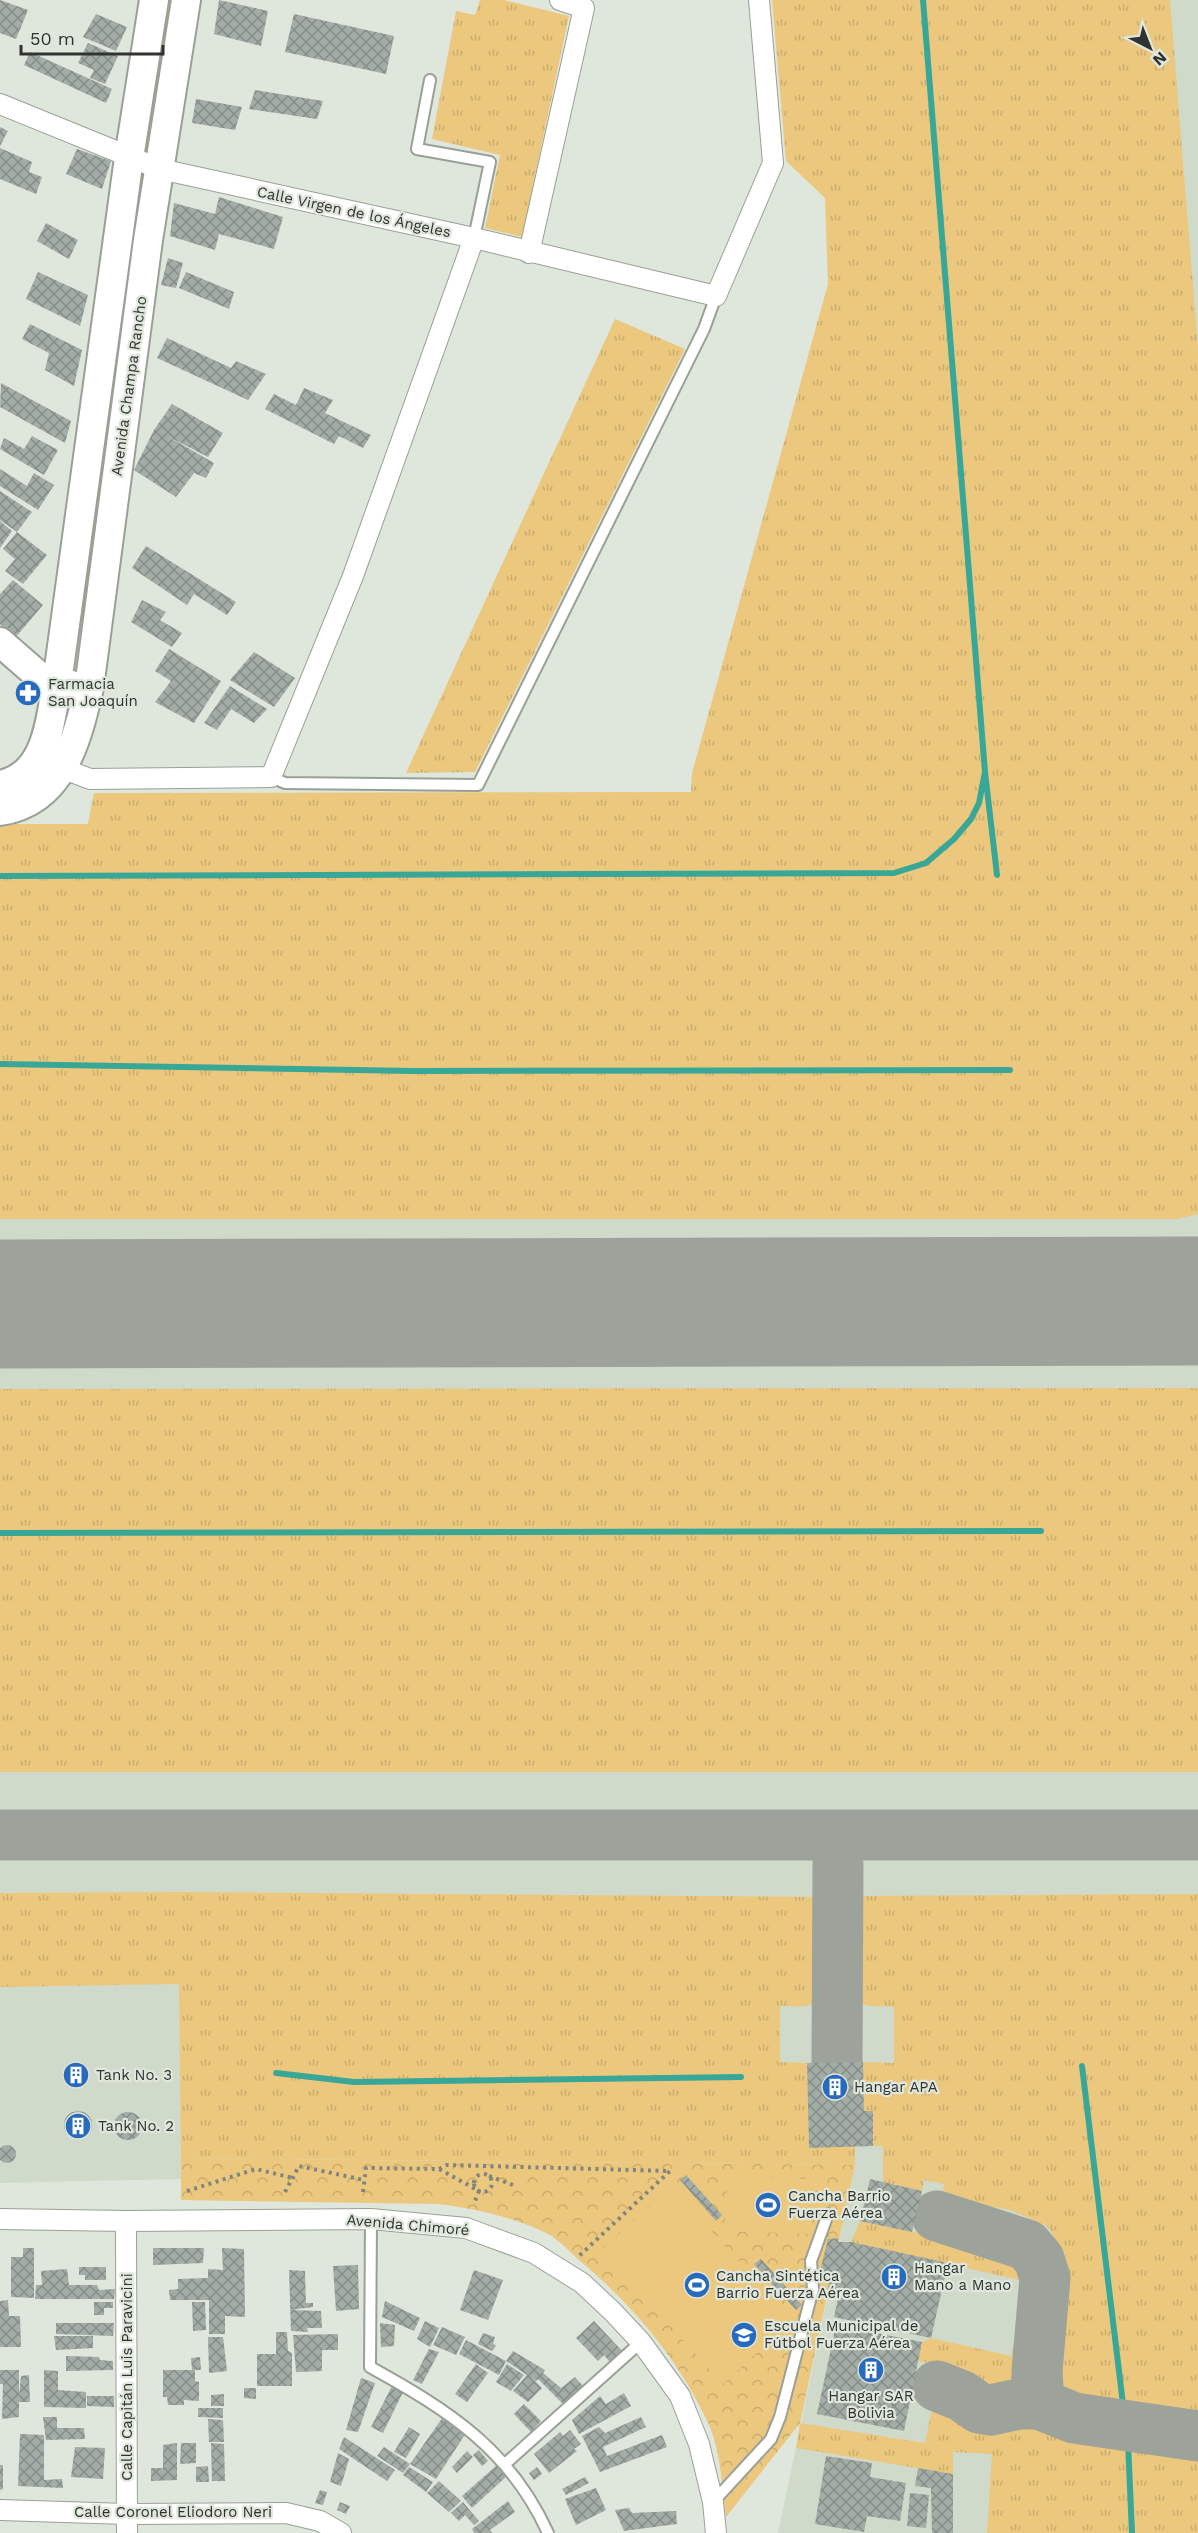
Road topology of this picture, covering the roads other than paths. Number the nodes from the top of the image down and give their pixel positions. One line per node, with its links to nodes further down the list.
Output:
1 (154, 0): 7 (main road, Avenida Champa Rancho)
2 (186, 0): 8 (main road, Avenida Champa Rancho)
3 (560, 0): 10 (street)
4 (759, 0): 11 (street)
5 (430, 80): 9 (lane)
6 (0, 104): 7 (street, Calle Virgen de los Ángeles)
7 (129, 159): 8 (street, Calle Virgen de los Ángeles); 13 (main road, Avenida Champa Rancho)
8 (160, 169): 9 (street, Calle Virgen de los Ángeles); 14 (main road, Avenida Champa Rancho)
9 (474, 238): 10 (street, Calle Virgen de los Ángeles); 16 (street)
10 (529, 253): 11 (street, Calle Virgen de los Ángeles)
11 (716, 296): 16 (lane)
12 (0, 642): 13 (main road)
13 (57, 683): 14 (main road); 15 (main road, Avenida Champa Rancho)
14 (89, 688): 15 (main road, Avenida Champa Rancho)
15 (50, 763): 16 (street); 17 (main road); 18 (main road)
16 (271, 777)
17 (0, 785)
18 (0, 811)
19 (828, 2214): 25 (lane)
20 (0, 2218): 22 (street, Avenida Chimoré)
21 (371, 2219): 22 (street, Avenida Chimoré); 23 (street, Avenida Chimoré); 24 (lane)
22 (126, 2221): 27 (street, Calle Capitán Luis Paravicini)
23 (641, 2342): 24 (lane); 25 (street, Avenida Chimoré)
24 (505, 2463): 29 (lane)
25 (713, 2502): 30 (street, Avenida Chimoré)
26 (0, 2510): 27 (street, Calle Coronel Eliodoro Neri)
27 (127, 2524): 28 (street, Calle Coronel Eliodoro Neri)
28 (341, 2533)
29 (548, 2533)
30 (716, 2533)

